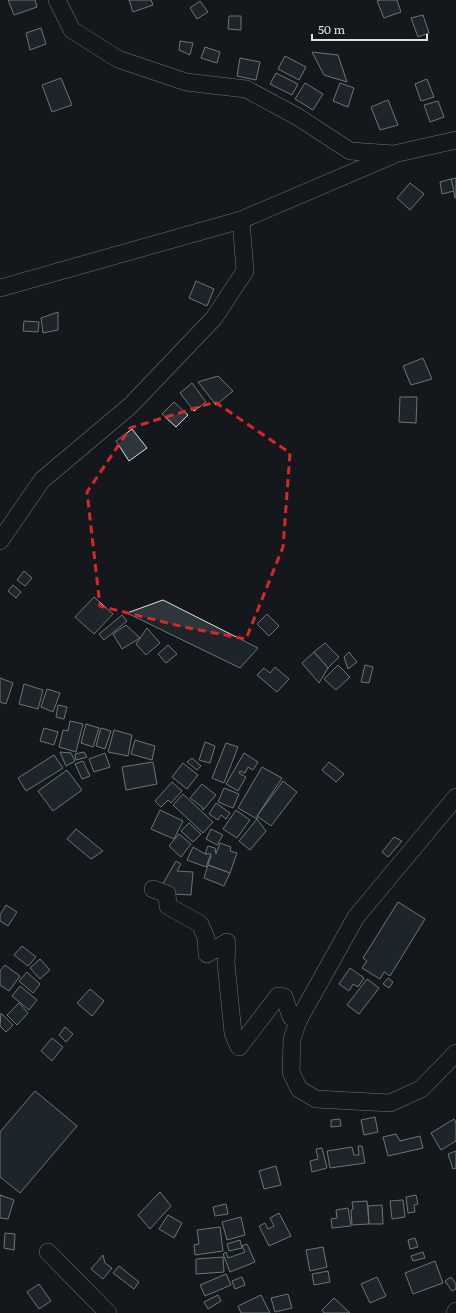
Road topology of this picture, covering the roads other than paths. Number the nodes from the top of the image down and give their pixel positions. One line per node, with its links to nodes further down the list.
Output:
1 (57, 0): 3 (street)
2 (456, 140): 3 (street)
3 (394, 154): 4 (street)
4 (242, 220): 5 (street); 6 (street)
5 (0, 288)
6 (0, 541)
7 (456, 797): 9 (street)
8 (153, 889): 9 (street)
9 (298, 1020): 10 (street)
10 (456, 1054)
11 (48, 1252): 12 (street)
12 (108, 1313)

